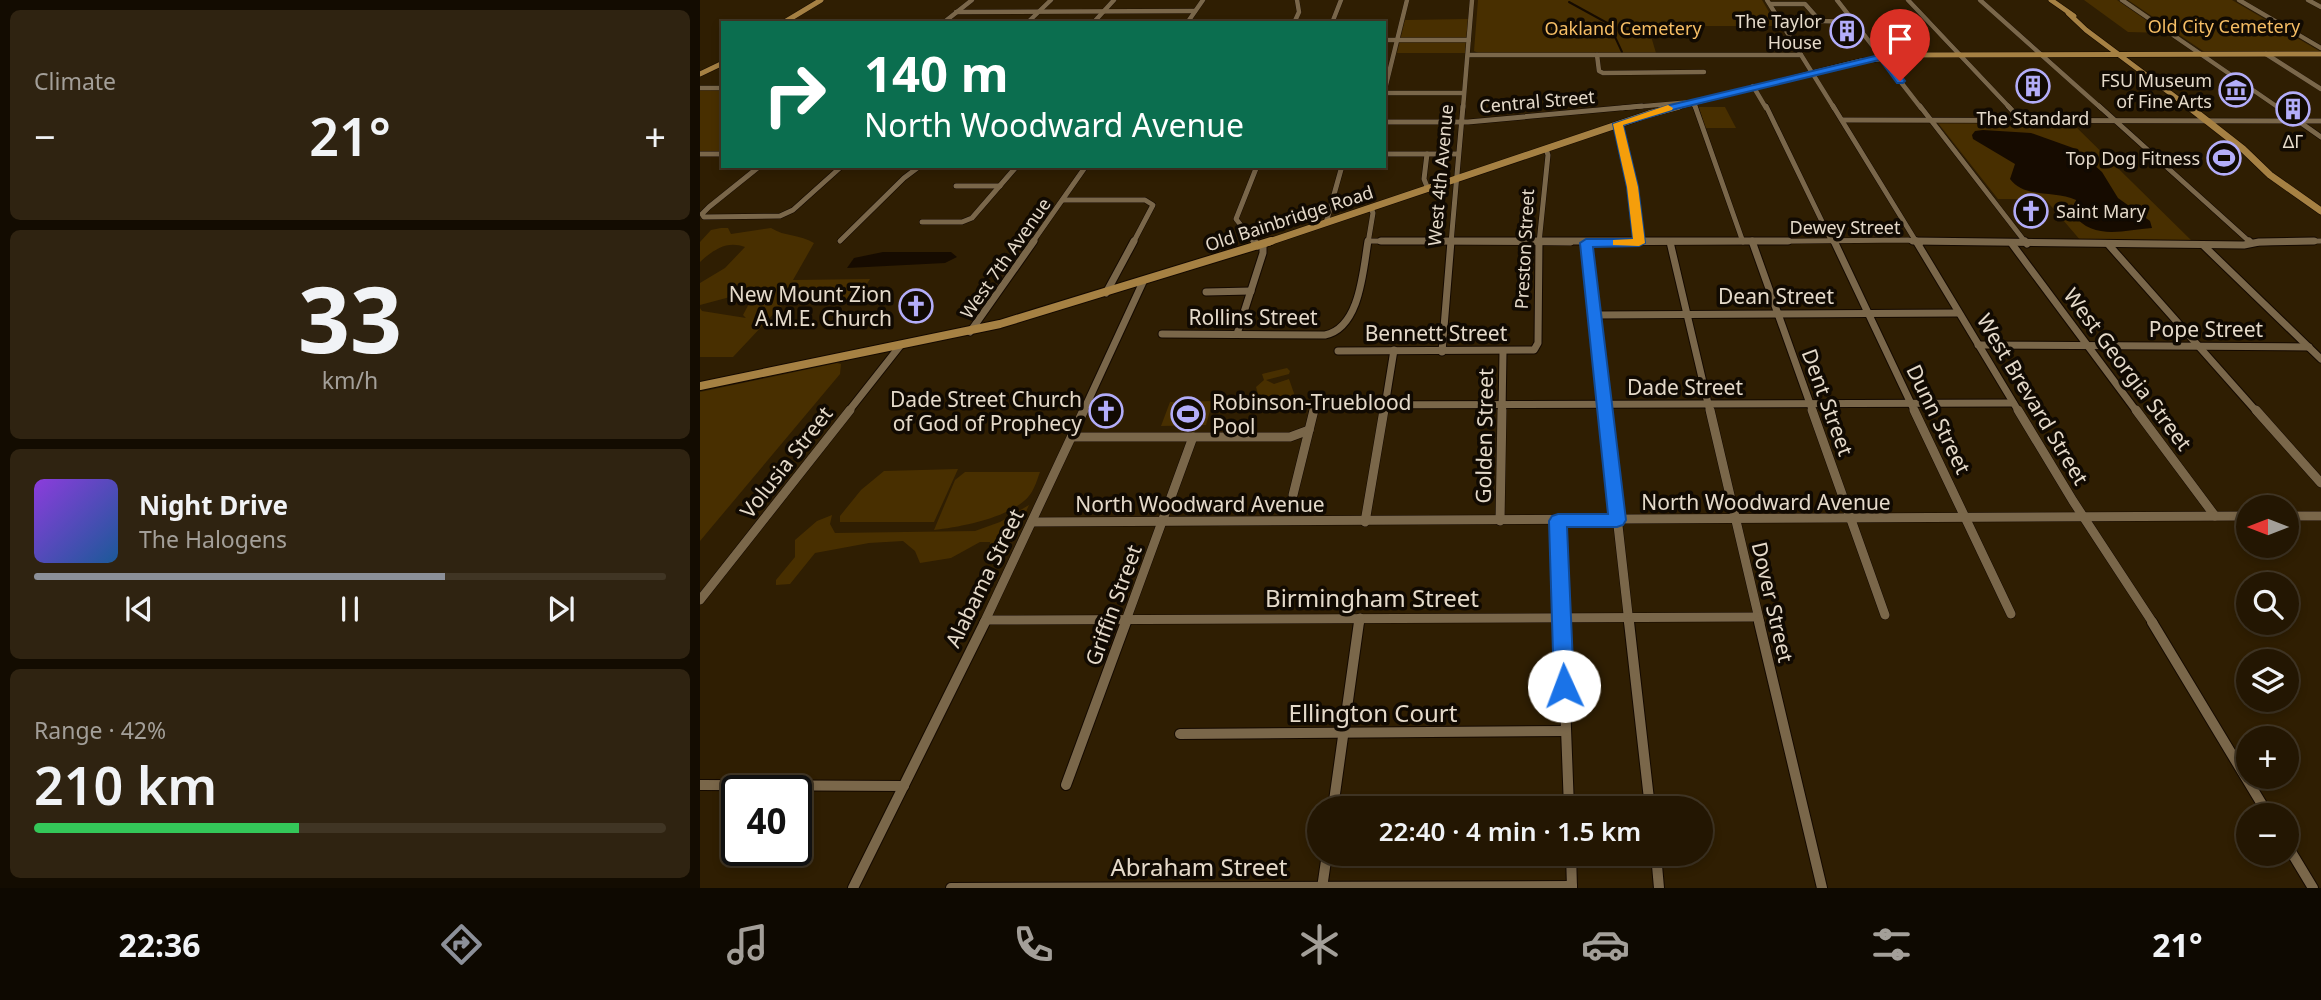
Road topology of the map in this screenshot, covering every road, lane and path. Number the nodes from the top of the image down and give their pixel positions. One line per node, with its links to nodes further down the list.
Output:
1 (821, 0): 25 (main road)
2 (972, 0): 21 (street)
3 (1051, 0): 22 (street)
4 (1114, 0): 23 (street)
5 (1203, 0): 24 (street)
6 (1297, 0): 30 (street)
7 (1341, 0): 31 (street)
8 (1407, 0): 34 (street)
9 (1472, 0): 35 (street, West 4th Avenue)
10 (1837, 0): 32 (street)
11 (1908, 0): 44 (street)
12 (1980, 0): 45 (street)
13 (2051, 0): 46 (main road)
14 (2122, 0): 41 (street)
15 (2239, 0): 19 (street)
16 (2245, 0): 19 (street)
17 (2308, 0): 20 (street)
18 (1768, 2): 32 (street); 40 (street, West Brevard Street)
19 (2252, 6): 36 (street); 36 (street)
20 (2321, 7)
21 (956, 12): 22 (street); 26 (street)
22 (1038, 12): 23 (street); 27 (street)
23 (1103, 12): 24 (street); 28 (street)
24 (1195, 12): 29 (street)
25 (786, 21)
26 (945, 21)
27 (1029, 21)
28 (1095, 21)
29 (1188, 21)
30 (1295, 21)
31 (1333, 21)
32 (1854, 22): 47 (street)
33 (1386, 40): 34 (street)
34 (1397, 40): 35 (street); 53 (street)
35 (1469, 40): 37 (street, West 4th Avenue)
36 (2320, 44)
37 (1468, 55): 38 (street); 59 (street, West 4th Avenue)
38 (1597, 55): 39 (street); 49 (street)
39 (1642, 55): 40 (street); 49 (street)
40 (1801, 55): 51 (street, West Brevard Street)
41 (2202, 55): 42 (main road, Old Bainbridge Road); 46 (main road, Old Bainbridge Road); 66 (street)
42 (2268, 55): 43 (main road, Old Bainbridge Road); 57 (street)
43 (2321, 55)
44 (1960, 56): 45 (main road, Old Bainbridge Road); 47 (main road, Old Bainbridge Road); 63 (street)
45 (2042, 56): 46 (main road, Old Bainbridge Road); 64 (street)
46 (2123, 56): 65 (main road)
47 (1882, 58): 51 (main road, Old Bainbridge Road); 62 (street)
48 (721, 62): 52 (main road)
49 (1647, 72): 50 (street)
50 (1704, 72)
51 (1812, 72): 54 (main road, Old Bainbridge Road); 61 (street, West Brevard Street)
52 (701, 73)
53 (1386, 85)
54 (1753, 86): 60 (main road, Old Bainbridge Road); 94 (street, Dunn Street)
55 (700, 88): 56 (street)
56 (721, 88)
57 (2321, 89)
58 (1386, 93): 59 (street)
59 (1463, 93): 69 (street, West 4th Avenue)
60 (1692, 102): 69 (street, Central Street); 70 (main road, Old Bainbridge Road); 97 (street, Dent Street)
61 (1842, 120): 62 (street); 101 (street, West Brevard Street)
62 (1931, 121): 63 (street); 107 (street)
63 (2022, 121): 64 (street)
64 (2114, 121): 65 (street); 105 (street)
65 (2206, 121): 66 (street); 91 (main road)
66 (2298, 121): 67 (street); 71 (street)
67 (2321, 121)
68 (1386, 122): 69 (street, Central Street)
69 (1460, 122): 77 (street, West 4th Avenue)
70 (1618, 124): 72 (main road, Old Bainbridge Road); 103 (street)
71 (2321, 137)
72 (1546, 149): 85 (main road, Old Bainbridge Road); 100 (street, Preston Street)
73 (700, 154): 74 (street)
74 (721, 154)
75 (1386, 154): 76 (street)
76 (1427, 154): 77 (street); 88 (street)
77 (1458, 154): 85 (street, West 4th Avenue)
78 (758, 168): 79 (street)
79 (840, 168)
80 (917, 168): 95 (street)
81 (1015, 168): 87 (street)
82 (1085, 168): 89 (street, West 7th Avenue)
83 (1256, 168): 109 (street)
84 (1341, 168): 93 (street)
85 (1456, 180): 88 (main road, Old Bainbridge Road); 99 (street, West 4th Avenue)
86 (956, 186): 87 (street)
87 (1000, 186): 92 (street)
88 (1428, 189): 90 (main road, Old Bainbridge Road)
89 (1063, 200): 115 (street); 122 (street, West 7th Avenue)
90 (1371, 208): 93 (main road, Old Bainbridge Road); 96 (street, Rollins Street)
91 (2321, 211)
92 (922, 222)
93 (1326, 223): 109 (main road, Old Bainbridge Road)
94 (1832, 240): 97 (street, Dewey Street); 101 (street, Dewey Street); 117 (street, Dunn Street)
95 (840, 241)
96 (1368, 241): 99 (street, Dewey Street); 124 (street, Rollins Street)
97 (1747, 241): 104 (street, Dewey Street); 121 (street, Dent Street)
98 (2321, 241): 105 (street, Dewey Street)
99 (1450, 242): 100 (street, Dewey Street); 133 (street, West 4th Avenue)
100 (1539, 242): 102 (street, Dewey Street); 131 (street, Preston Street)
101 (1916, 242): 106 (street, Dewey Street); 118 (street, West Brevard Street)
102 (1586, 243): 103 (street, Dewey Street); 119 (street)
103 (1639, 243): 104 (street, Dewey Street)
104 (1670, 243): 120 (street, Dover Street)
105 (2252, 243): 110 (street, Dewey Street)
106 (2012, 244): 107 (street, Dewey Street); 127 (street, West Georgia Street)
107 (2027, 244): 108 (street, Dewey Street)
108 (2108, 244): 110 (street, Dewey Street); 128 (street)
109 (1261, 245): 111 (main road, Old Bainbridge Road); 113 (street)
110 (2203, 245): 129 (street)
111 (1143, 282): 112 (main road, Old Bainbridge Road); 116 (street, Alabama Street)
112 (1116, 290): 115 (main road, Old Bainbridge Road); 116 (street)
113 (1251, 291): 114 (street); 124 (street)
114 (1206, 292)
115 (1106, 293): 122 (main road, Old Bainbridge Road)
116 (1135, 296): 145 (street, Alabama Street)
117 (1868, 313): 118 (street, Dean Street); 121 (street, Dean Street); 140 (street, Dunn Street)
118 (1958, 313): 125 (street, West Brevard Street)
119 (1595, 314): 120 (street, Dean Street); 143 (street)
120 (1687, 314): 121 (street, Dean Street); 138 (street, Dover Street)
121 (1778, 314): 139 (street, Dent Street)
122 (970, 332): 126 (main road, Old Bainbridge Road)
123 (1162, 334): 124 (street, Rollins Street)
124 (1237, 334)
125 (1978, 345): 127 (street, Pope Street); 137 (street, West Brevard Street)
126 (900, 346): 136 (main road, Old Bainbridge Road); 163 (street, Volusia Street)
127 (2088, 346): 128 (street, Pope Street); 150 (street, West Georgia Street)
128 (2200, 346): 129 (street, Pope Street); 147 (street)
129 (2308, 347): 135 (street)
130 (1394, 350): 132 (street, Bennett Street); 133 (street, Bennett Street); 141 (street)
131 (1534, 350): 134 (street, Bennett Street)
132 (1338, 351)
133 (1442, 352): 134 (street, Bennett Street)
134 (1503, 352): 142 (street, Golden Street)
135 (2321, 359)
136 (700, 386)
137 (2013, 403): 140 (street, Dade Street); 149 (street, West Brevard Street)
138 (1708, 404): 139 (street, Dade Street); 143 (street, Dade Street); 157 (street, Dover Street)
139 (1810, 404): 140 (street, Dade Street); 155 (street, Dent Street)
140 (1912, 404): 154 (street, Dunn Street)
141 (1383, 405): 142 (street, Dade Street); 144 (street, Dade Street); 162 (street)
142 (1502, 405): 143 (street, Dade Street); 159 (street, Golden Street)
143 (1604, 405): 156 (street)
144 (1309, 430): 146 (street); 148 (street)
145 (1072, 437): 146 (street); 161 (street, Alabama Street)
146 (1193, 437): 158 (street, Griffin Street)
147 (2321, 483)
148 (1293, 495)
149 (2082, 516): 150 (street, North Woodward Avenue); 154 (street, North Woodward Avenue); 181 (street, West Brevard Street)
150 (2216, 516): 151 (street, North Woodward Avenue)
151 (2236, 516)
152 (2300, 516): 153 (street)
153 (2321, 516)
154 (1967, 518): 155 (street, North Woodward Avenue); 164 (street, Dunn Street)
155 (1851, 519): 157 (street, North Woodward Avenue); 165 (street, Dent Street)
156 (1617, 520): 157 (street, North Woodward Avenue); 160 (street, North Woodward Avenue); 166 (street)
157 (1735, 520): 167 (street, Dover Street)
158 (1162, 521): 161 (street, North Woodward Avenue); 162 (street, North Woodward Avenue); 170 (street, Griffin Street)
159 (1500, 521): 160 (street, North Woodward Avenue); 162 (street, North Woodward Avenue)
160 (1558, 521): 169 (street)
161 (1032, 522): 171 (street, Alabama Street)
162 (1365, 522)
163 (700, 600)
164 (2011, 614)
165 (1885, 615)
166 (1628, 617): 167 (street, Birmingham Street); 169 (street, Birmingham Street); 180 (street)
167 (1758, 617): 191 (street, Dover Street)
168 (1360, 618): 169 (street, Birmingham Street); 170 (street, Birmingham Street); 173 (street)
169 (1561, 618): 172 (street)
170 (1127, 619): 171 (street, Birmingham Street); 175 (street, Griffin Street)
171 (986, 620): 177 (street, Alabama Street)
172 (1566, 732): 173 (street, Ellington Court); 179 (street)
173 (1344, 733): 174 (street, Ellington Court); 178 (street)
174 (1180, 734)
175 (1066, 785)
176 (700, 786): 177 (street)
177 (904, 786): 188 (street, Alabama Street)
178 (1335, 796)
179 (1569, 796)
180 (1649, 796)
181 (2261, 803)
182 (2299, 865): 192 (street)
183 (1325, 866): 186 (street)
184 (1571, 866): 187 (street)
185 (1657, 866): 190 (street)
186 (1322, 887): 187 (street, Abraham Street); 189 (street, Abraham Street)
187 (1572, 887)
188 (853, 888)
189 (951, 888)
190 (1660, 888)
191 (1822, 888)
192 (2313, 888)

